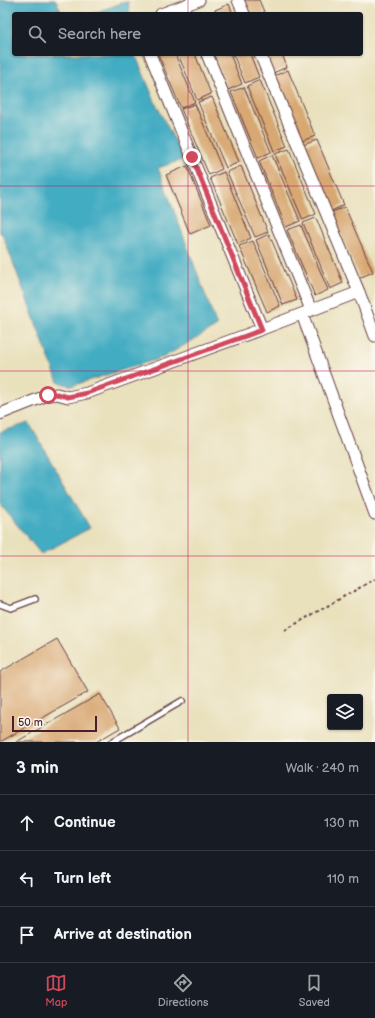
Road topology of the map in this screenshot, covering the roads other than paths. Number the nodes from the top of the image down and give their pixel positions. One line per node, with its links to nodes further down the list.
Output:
1 (199, 0): 3 (street)
2 (238, 0): 5 (street)
3 (189, 9): 4 (street)
4 (172, 12)
5 (243, 12)
6 (151, 56): 11 (street)
7 (209, 56): 10 (street)
8 (261, 56): 9 (street)
9 (359, 292): 10 (street); 12 (street)
10 (307, 312): 11 (street); 14 (street)
11 (262, 330): 13 (street)
12 (375, 336)
13 (0, 414)
14 (375, 514)
15 (35, 600): 16 (lane)
16 (0, 604)
17 (182, 701): 18 (lane)
18 (112, 742)

